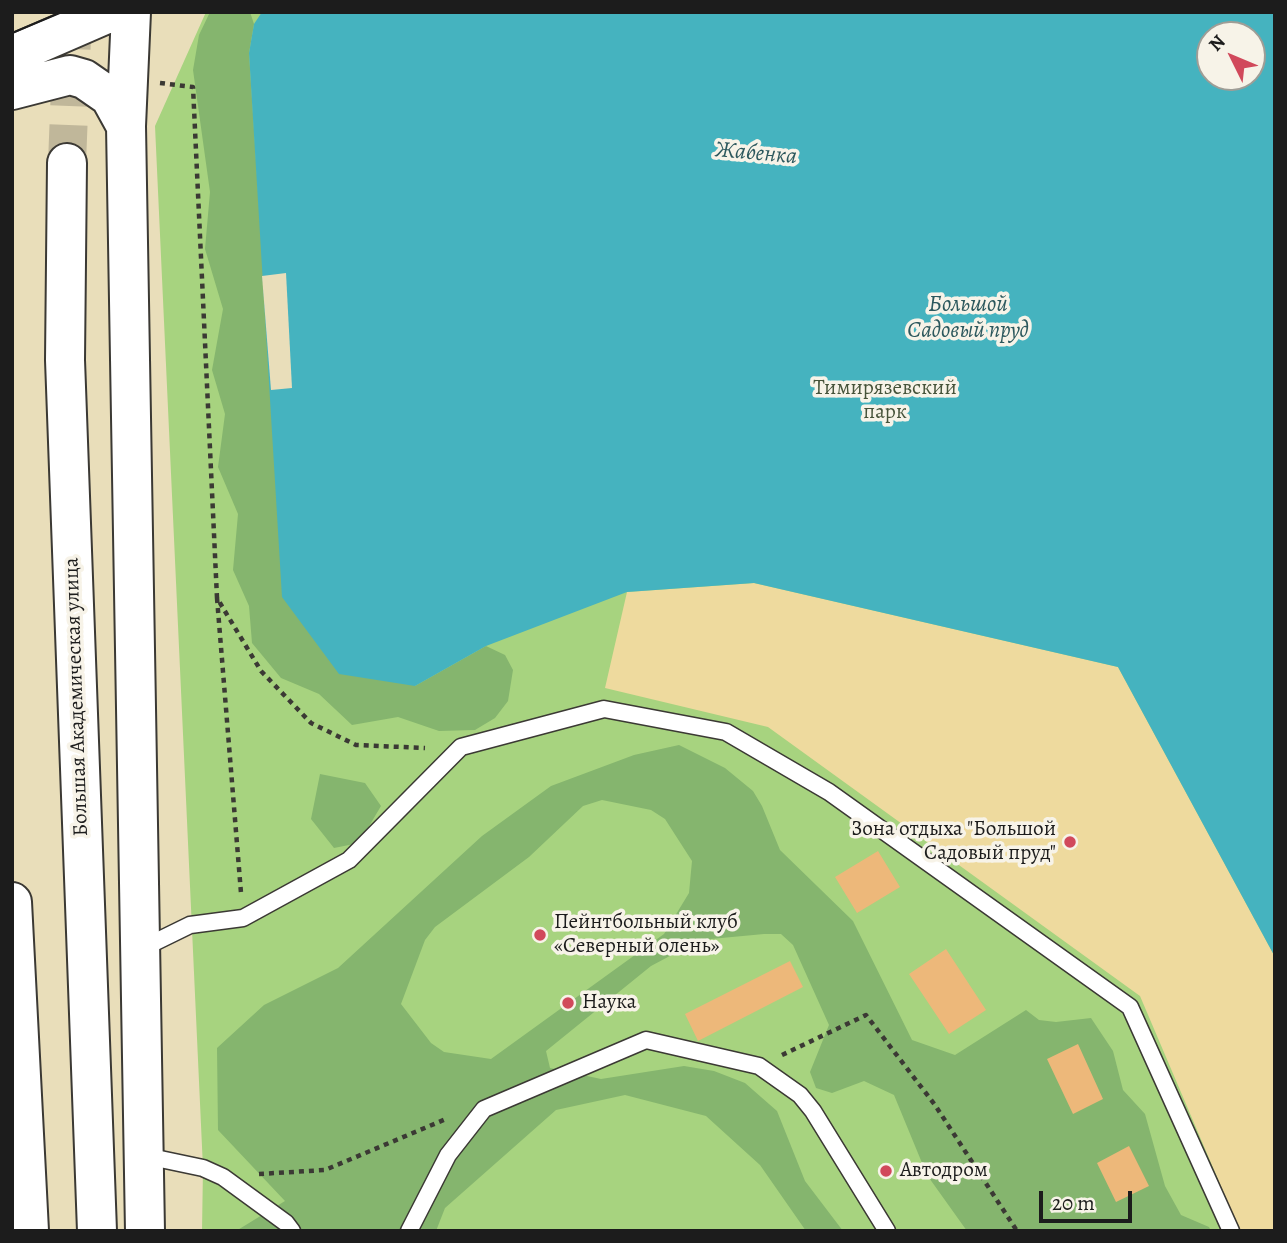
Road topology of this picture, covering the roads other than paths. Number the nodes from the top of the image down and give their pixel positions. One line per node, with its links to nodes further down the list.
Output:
1 (111, 12): 3 (main road)
2 (131, 12): 5 (main road)
3 (12, 55)
4 (12, 90): 5 (main road)
5 (126, 126): 8 (main road)
6 (67, 163): 11 (main road, Большая Академическая улица)
7 (12, 901): 10 (main road)
8 (143, 948): 9 (main road); 16 (lane)
9 (146, 1156): 12 (main road); 13 (lane)
10 (29, 1231)
11 (97, 1231)
12 (145, 1231)
13 (292, 1231)
14 (409, 1231): 15 (lane)
15 (887, 1231)
16 (1231, 1231)

